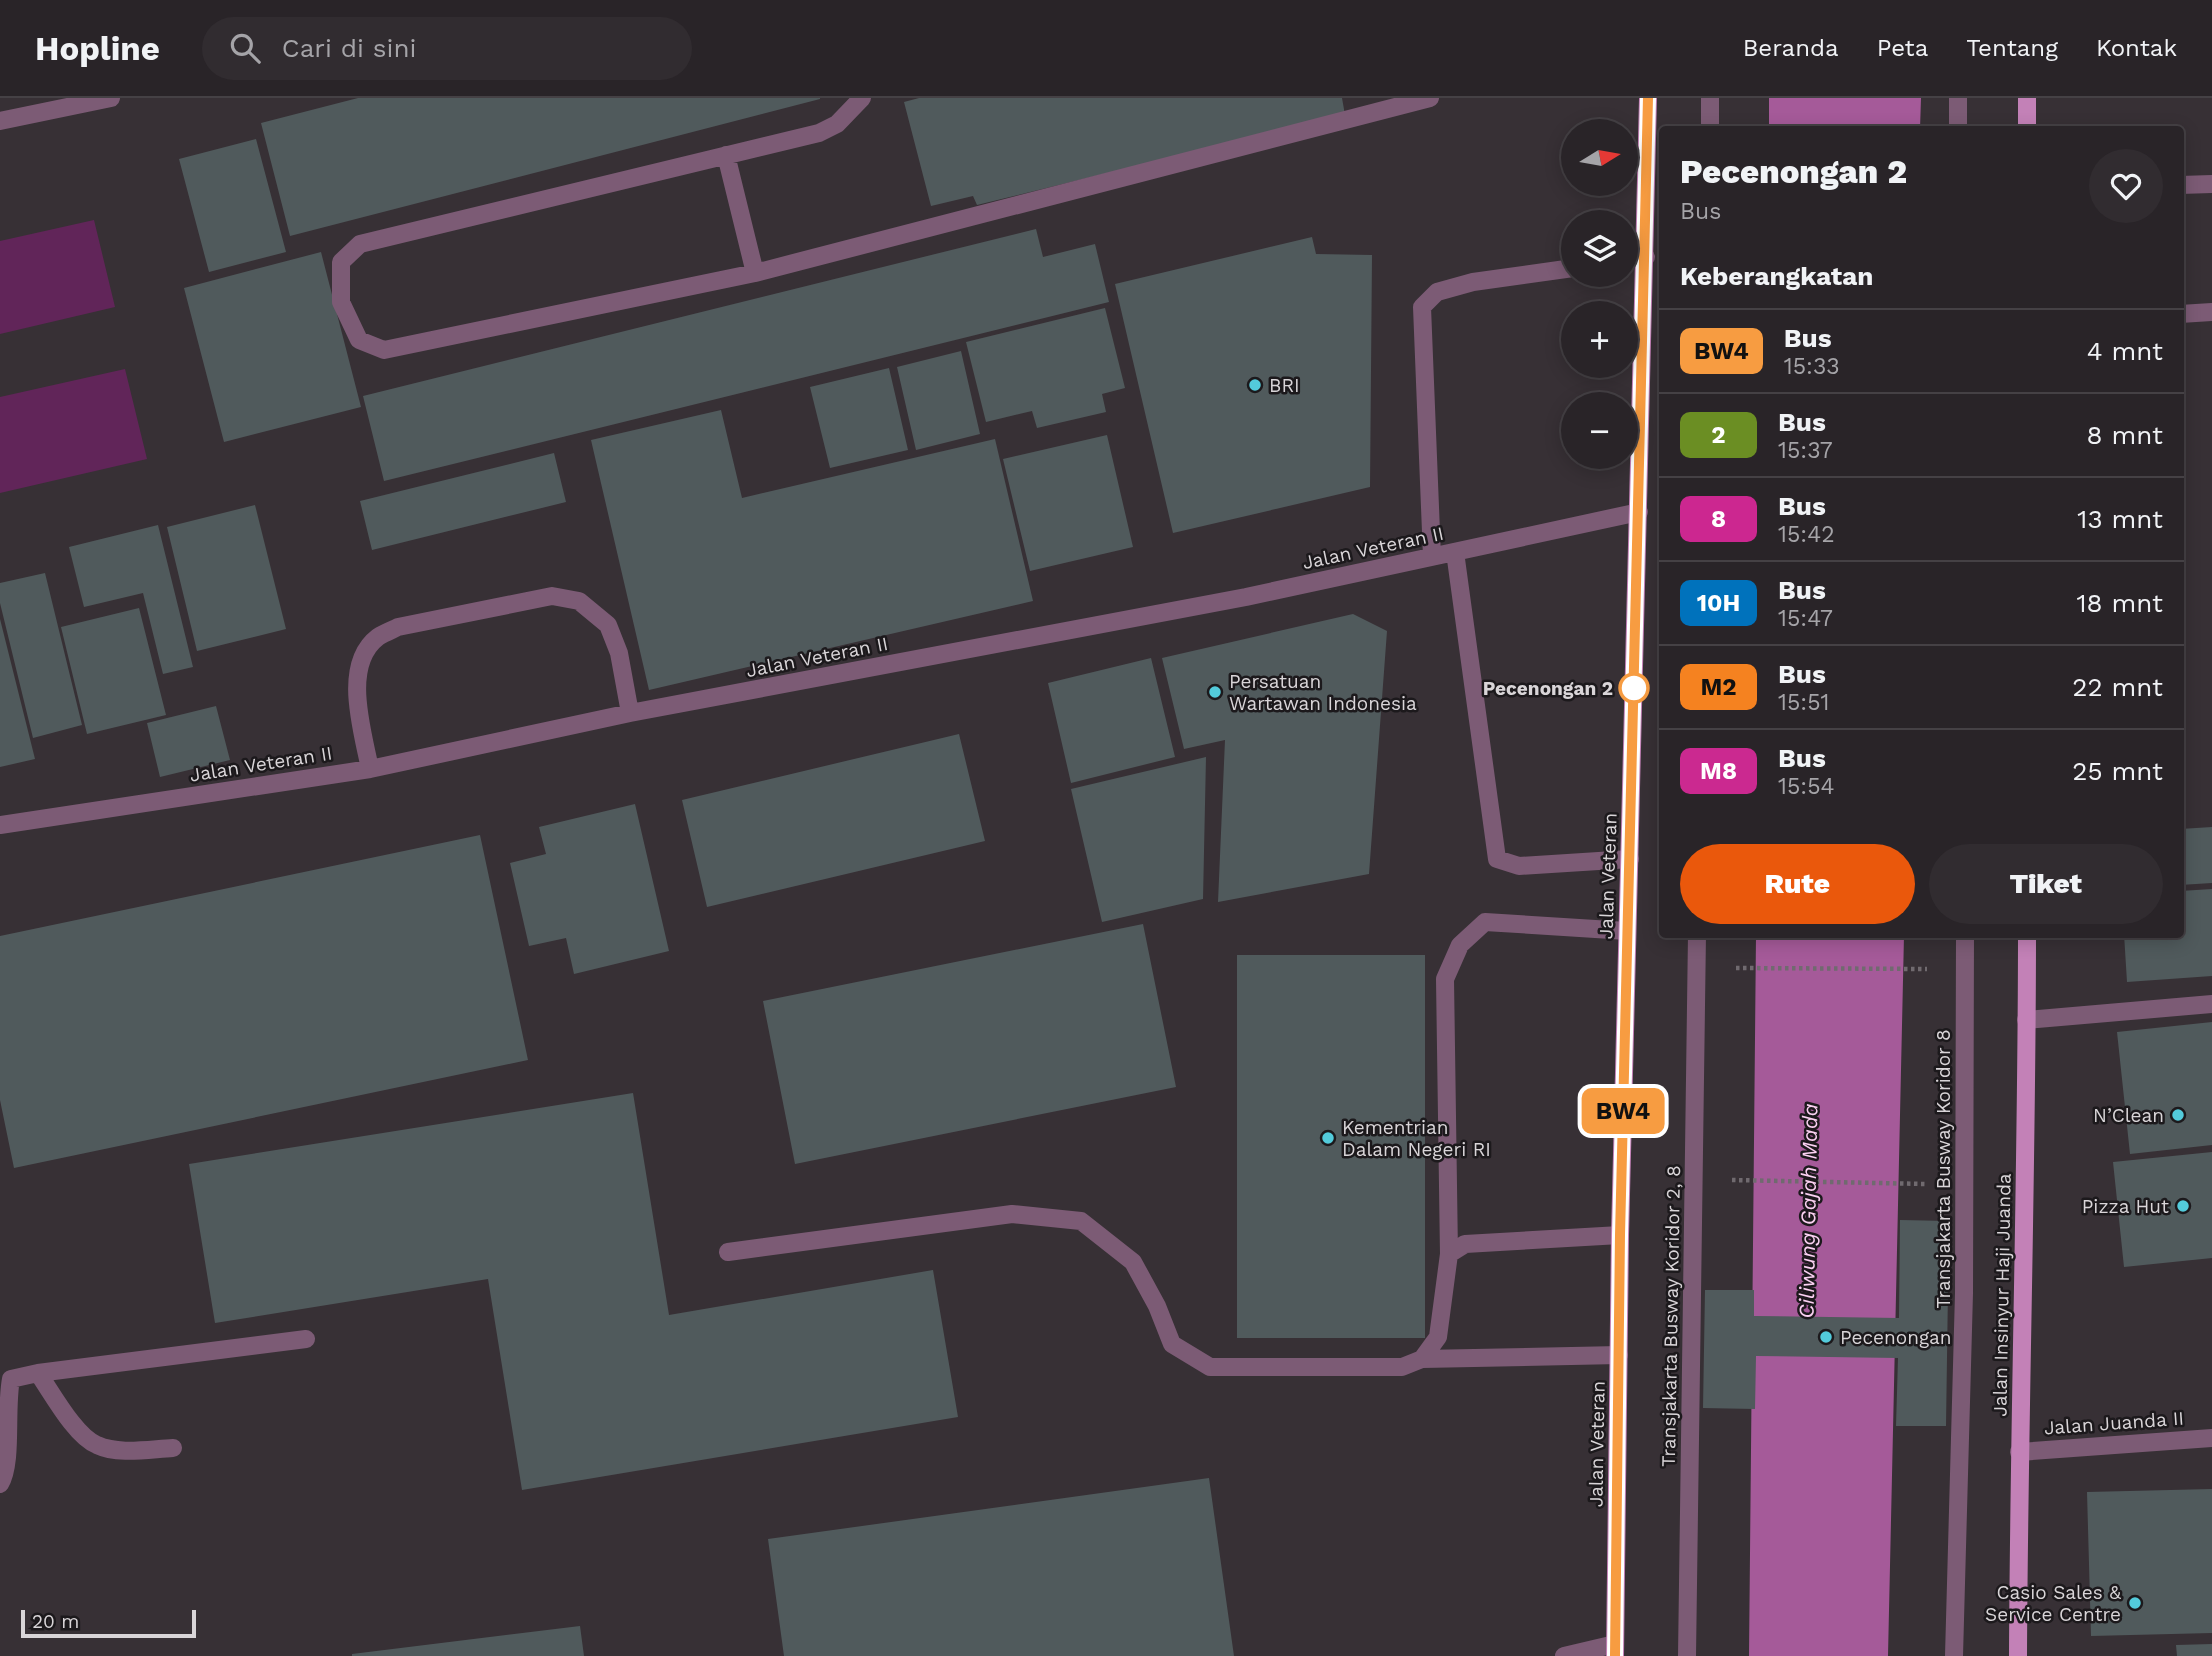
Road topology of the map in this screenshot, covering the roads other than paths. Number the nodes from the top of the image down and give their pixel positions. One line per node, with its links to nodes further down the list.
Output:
1 (111, 98): 9 (street)
2 (862, 98): 13 (street)
3 (1430, 98): 8 (street)
4 (1648, 98): 16 (main road, Jalan Veteran)
5 (1710, 98): 10 (street)
6 (1958, 98): 11 (street)
7 (2027, 98): 12 (main road)
8 (1377, 105): 19 (street)
9 (0, 121)
10 (1710, 126)
11 (1958, 126)
12 (2027, 126)
13 (726, 155): 19 (street); 19 (street)
14 (2212, 184): 15 (street)
15 (2184, 185)
16 (1646, 257): 17 (street); 22 (main road, Jalan Veteran)
17 (1638, 258)
18 (1561, 270): 24 (street)
19 (755, 273)
20 (2212, 312): 21 (street)
21 (2184, 314)
22 (1639, 512): 23 (street, Jalan Veteran II); 28 (main road, Jalan Veteran)
23 (1455, 552): 24 (street, Jalan Veteran II); 28 (street)
24 (1432, 557): 25 (street, Jalan Veteran II)
25 (630, 713): 26 (street, Jalan Veteran II); 26 (street)
26 (370, 769): 27 (street, Jalan Veteran II)
27 (0, 825)
28 (1630, 859): 29 (main road, Jalan Veteran)
29 (1627, 931): 35 (main road, Jalan Veteran); 37 (street)
30 (1697, 938): 48 (street, Transjakarta Busway Koridor 2, 8)
31 (1965, 938): 49 (street, Transjakarta Busway Koridor 8)
32 (2027, 938): 34 (main road, Jalan Insinyur Haji Juanda)
33 (2212, 1004): 34 (street)
34 (2026, 1020): 44 (main road, Jalan Insinyur Haji Juanda)
35 (1620, 1235): 37 (street); 39 (main road, Jalan Veteran)
36 (727, 1252): 40 (street)
37 (1450, 1254): 40 (street)
38 (306, 1339): 41 (street)
39 (1619, 1355): 40 (street); 46 (main road, Jalan Veteran)
40 (1422, 1359)
41 (38, 1373): 43 (street); 45 (street)
42 (2212, 1438): 44 (street, Jalan Juanda II)
43 (173, 1448)
44 (2019, 1452): 50 (main road, Jalan Insinyur Haji Juanda)
45 (0, 1484)
46 (1615, 1650): 47 (street)
47 (1564, 1656)
48 (1687, 1656)
49 (1954, 1656)
50 (2018, 1656)

